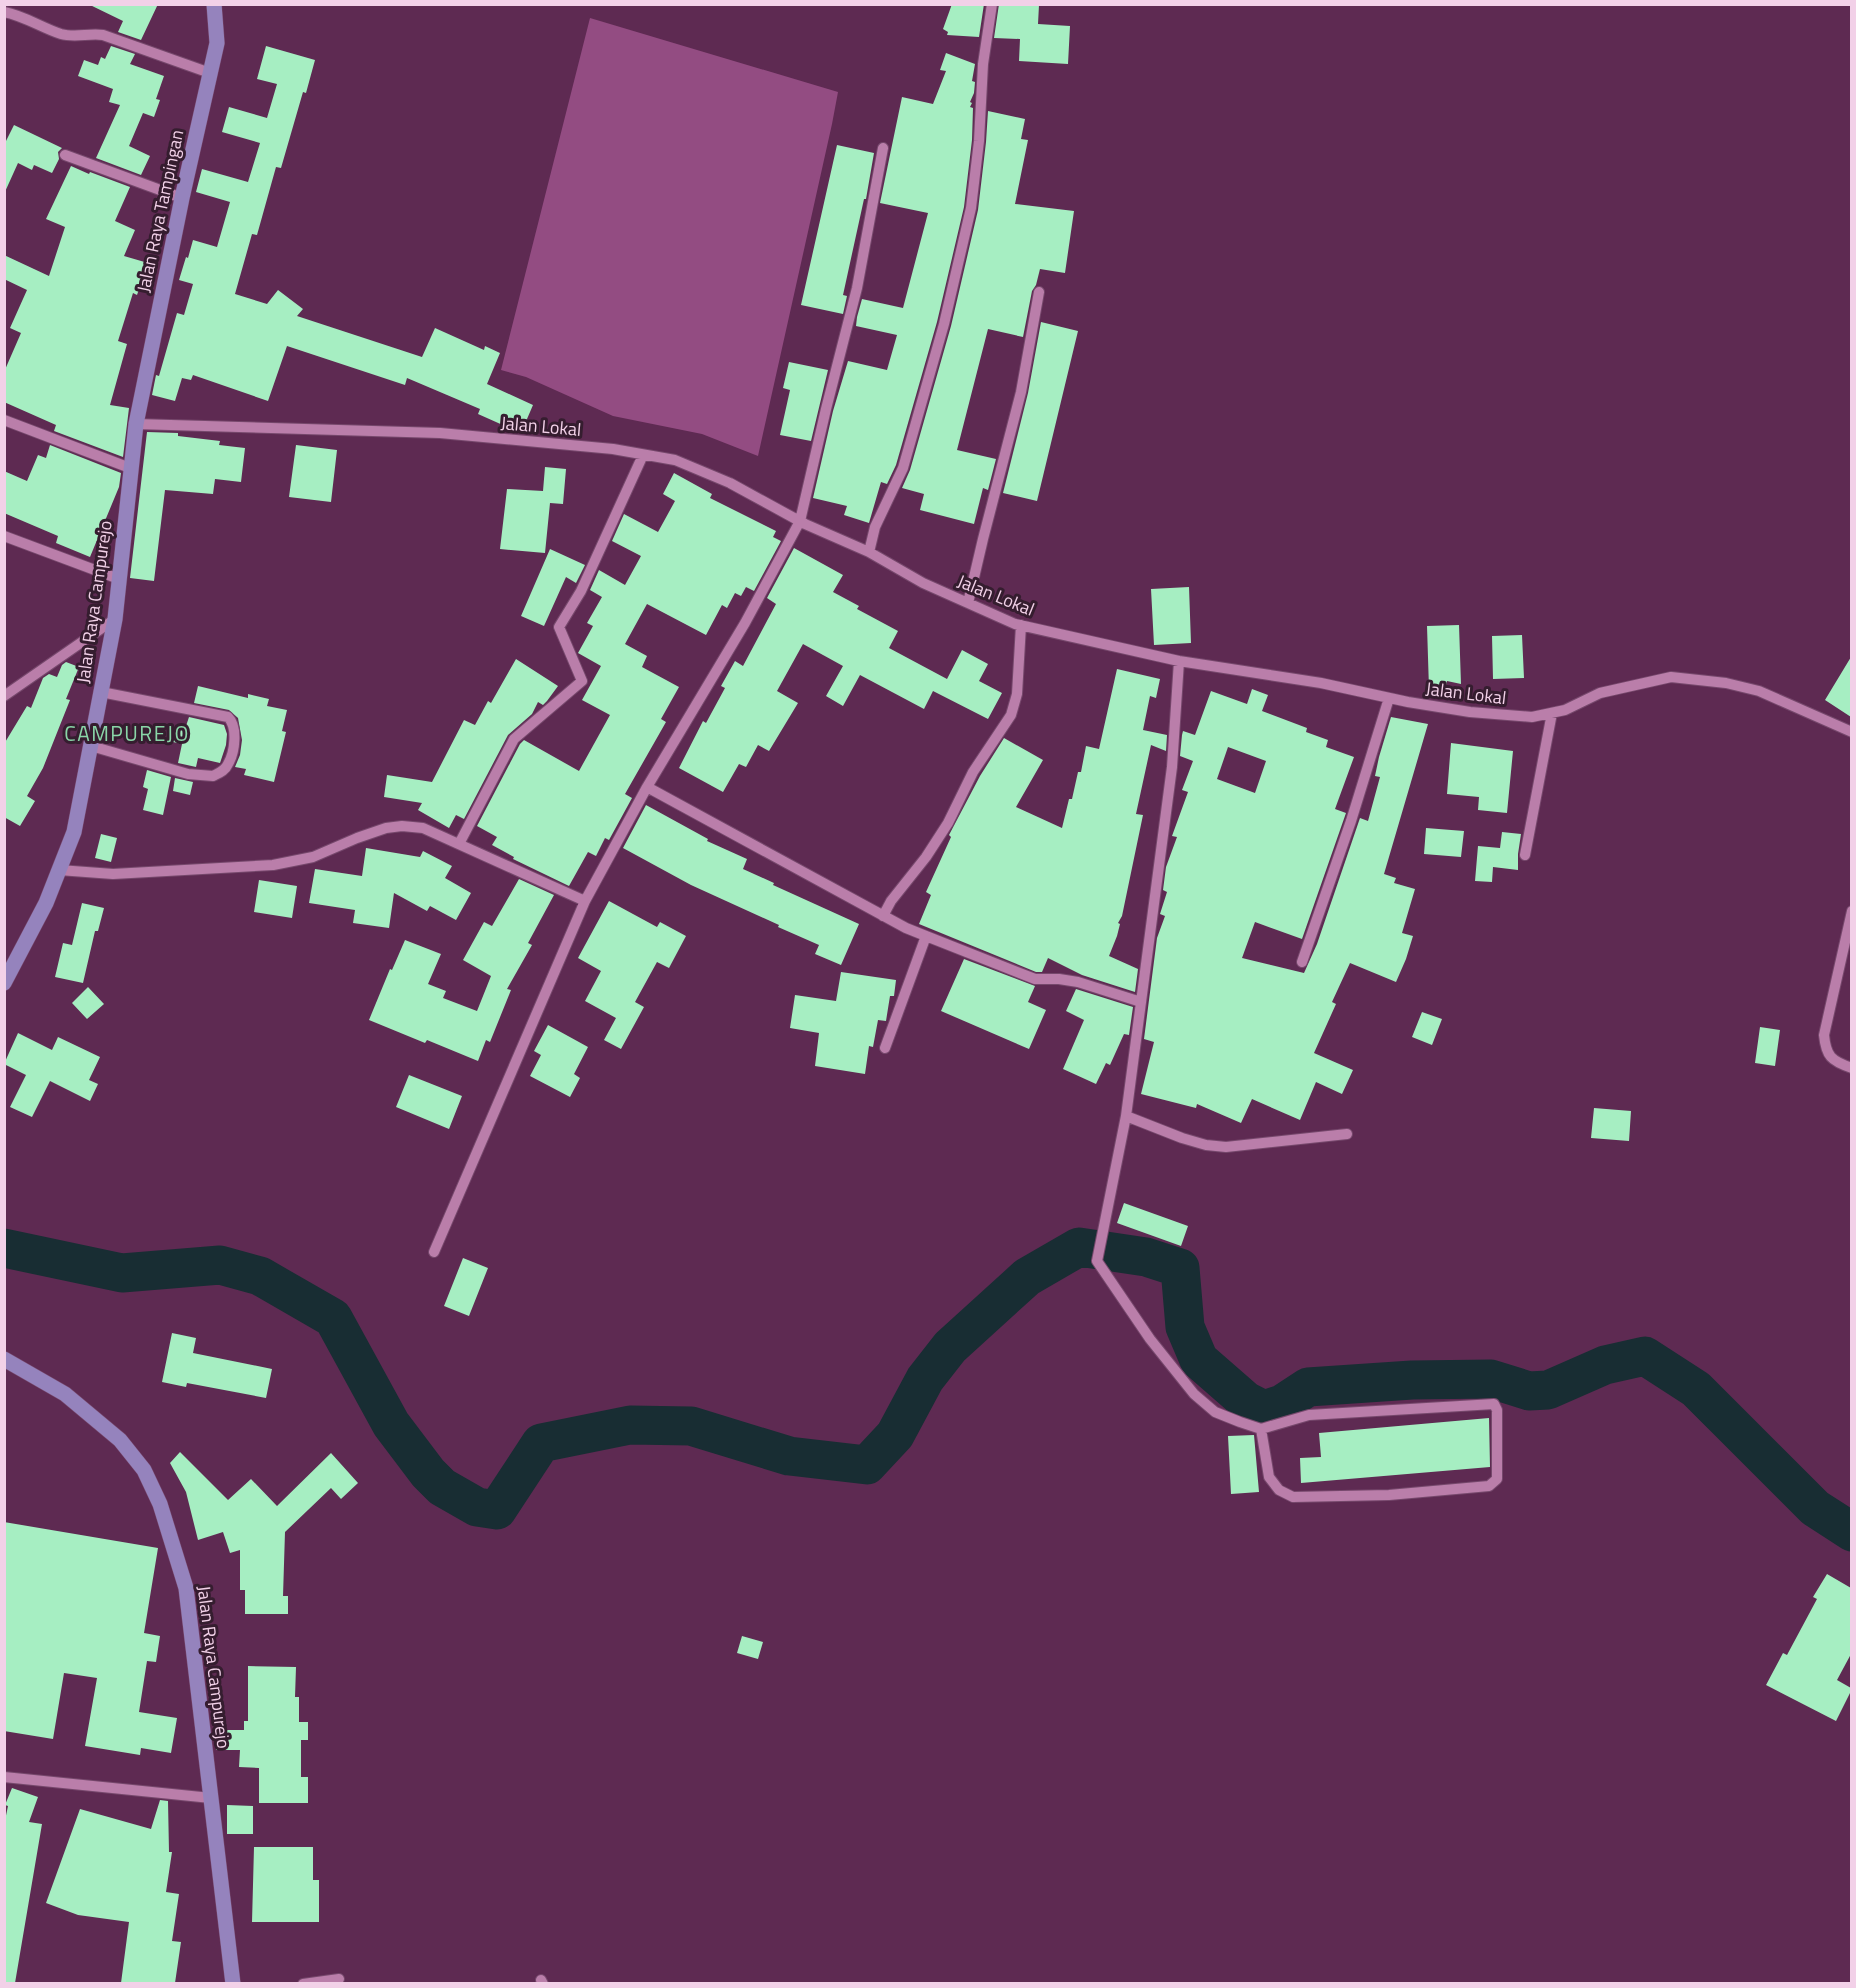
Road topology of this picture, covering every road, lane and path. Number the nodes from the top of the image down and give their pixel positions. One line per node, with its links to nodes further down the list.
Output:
1 (214, 4): 4 (main road, Jalan Raya Tampingan)
2 (992, 4): 15 (street)
3 (4, 12): 4 (street)
4 (210, 73): 7 (main road, Jalan Raya Tampingan)
5 (883, 148): 13 (street)
6 (65, 155): 7 (street)
7 (182, 198): 10 (main road, Jalan Raya Tampingan)
8 (1039, 292): 17 (street)
9 (4, 420): 12 (street)
10 (136, 424): 11 (street, Jalan Lokal); 12 (main road, Jalan Raya Campurejo)
11 (643, 454): 13 (street, Jalan Lokal); 28 (street)
12 (130, 468): 16 (main road, Jalan Raya Campurejo)
13 (800, 521): 15 (street, Jalan Lokal); 27 (street)
14 (4, 536): 16 (street)
15 (869, 552): 17 (street, Jalan Lokal)
16 (119, 579): 18 (main road, Jalan Raya Campurejo)
17 (968, 603): 19 (street, Jalan Lokal)
18 (115, 619): 21 (main road, Jalan Raya Campurejo); 22 (street)
19 (1021, 625): 20 (street, Jalan Lokal); 33 (street)
20 (1179, 661): 23 (street, Jalan Lokal); 37 (street)
21 (101, 692): 26 (main road, Jalan Raya Campurejo); 26 (street)
22 (4, 696)
23 (1389, 698): 24 (street, Jalan Lokal); 35 (street)
24 (1552, 713): 25 (street, Jalan Lokal); 29 (street)
25 (1851, 732)
26 (91, 746): 30 (main road, Jalan Raya Campurejo)
27 (647, 787): 31 (street); 33 (street)
28 (459, 844): 30 (street); 31 (street)
29 (1525, 855)
30 (58, 870): 36 (main road, Jalan Raya Campurejo)
31 (585, 902): 42 (street)
32 (1851, 911): 39 (street)
33 (883, 916): 34 (street)
34 (926, 936): 37 (street); 38 (street)
35 (1302, 962)
36 (4, 984)
37 (1141, 1002): 40 (street)
38 (885, 1048)
39 (1851, 1068)
40 (1126, 1116): 41 (street); 44 (street)
41 (1347, 1134)
42 (434, 1252)
43 (4, 1359): 46 (main road, Jalan Raya Campurejo)
44 (1261, 1430): 44 (street)
45 (4, 1777): 46 (street)
46 (211, 1798): 48 (main road, Jalan Raya Campurejo)
47 (339, 1979): 49 (street)
48 (233, 1983)
49 (303, 1983)

